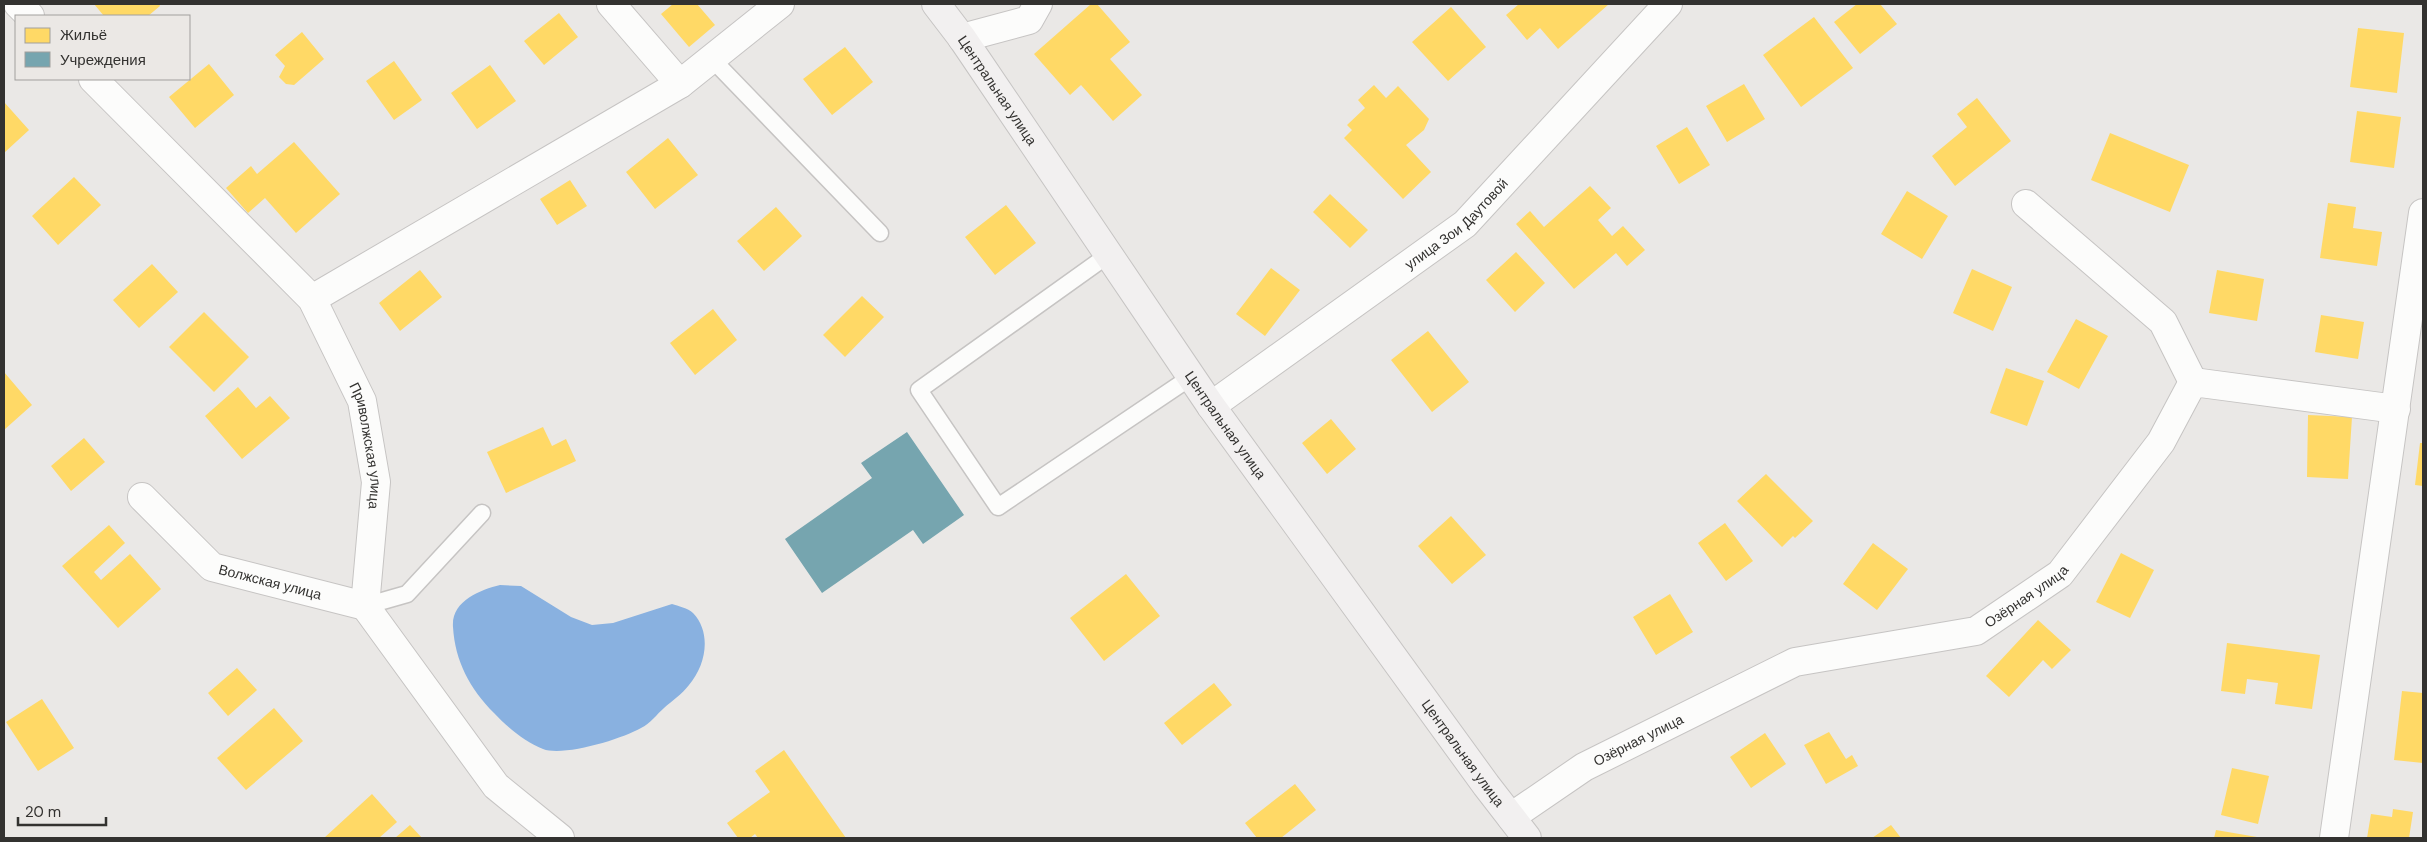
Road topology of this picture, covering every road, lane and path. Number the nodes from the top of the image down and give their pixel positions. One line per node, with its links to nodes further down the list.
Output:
1 (18, 4): 7 (street)
2 (611, 4): 11 (street)
3 (780, 4): 9 (street)
4 (936, 4): 8 (street, Центральная улица)
5 (1038, 4): 8 (street)
6 (1668, 4): 19 (street, улица Зои Даутовой)
7 (29, 15)
8 (962, 38): 15 (street, Центральная улица)
9 (712, 59): 11 (street); 14 (lane)
10 (93, 80): 16 (street, Приволжская улица)
11 (680, 84): 16 (street)
12 (2026, 204): 18 (street)
13 (2423, 213): 20 (street)
14 (880, 233)
15 (1108, 255): 17 (street, Центральная улица); 17 (lane)
16 (312, 299): 23 (street, Приволжская улица)
17 (1191, 377): 19 (street, Центральная улица)
18 (2193, 382): 20 (street); 24 (street, Озёрная улица)
19 (1211, 406): 24 (street, Центральная улица)
20 (2396, 409): 27 (street)
21 (142, 497): 23 (street, Волжская улица)
22 (482, 513): 23 (lane)
23 (365, 606): 25 (street)
24 (1511, 817): 26 (street, Центральная улица)
25 (560, 838)
26 (1527, 838)
27 (2334, 838)

